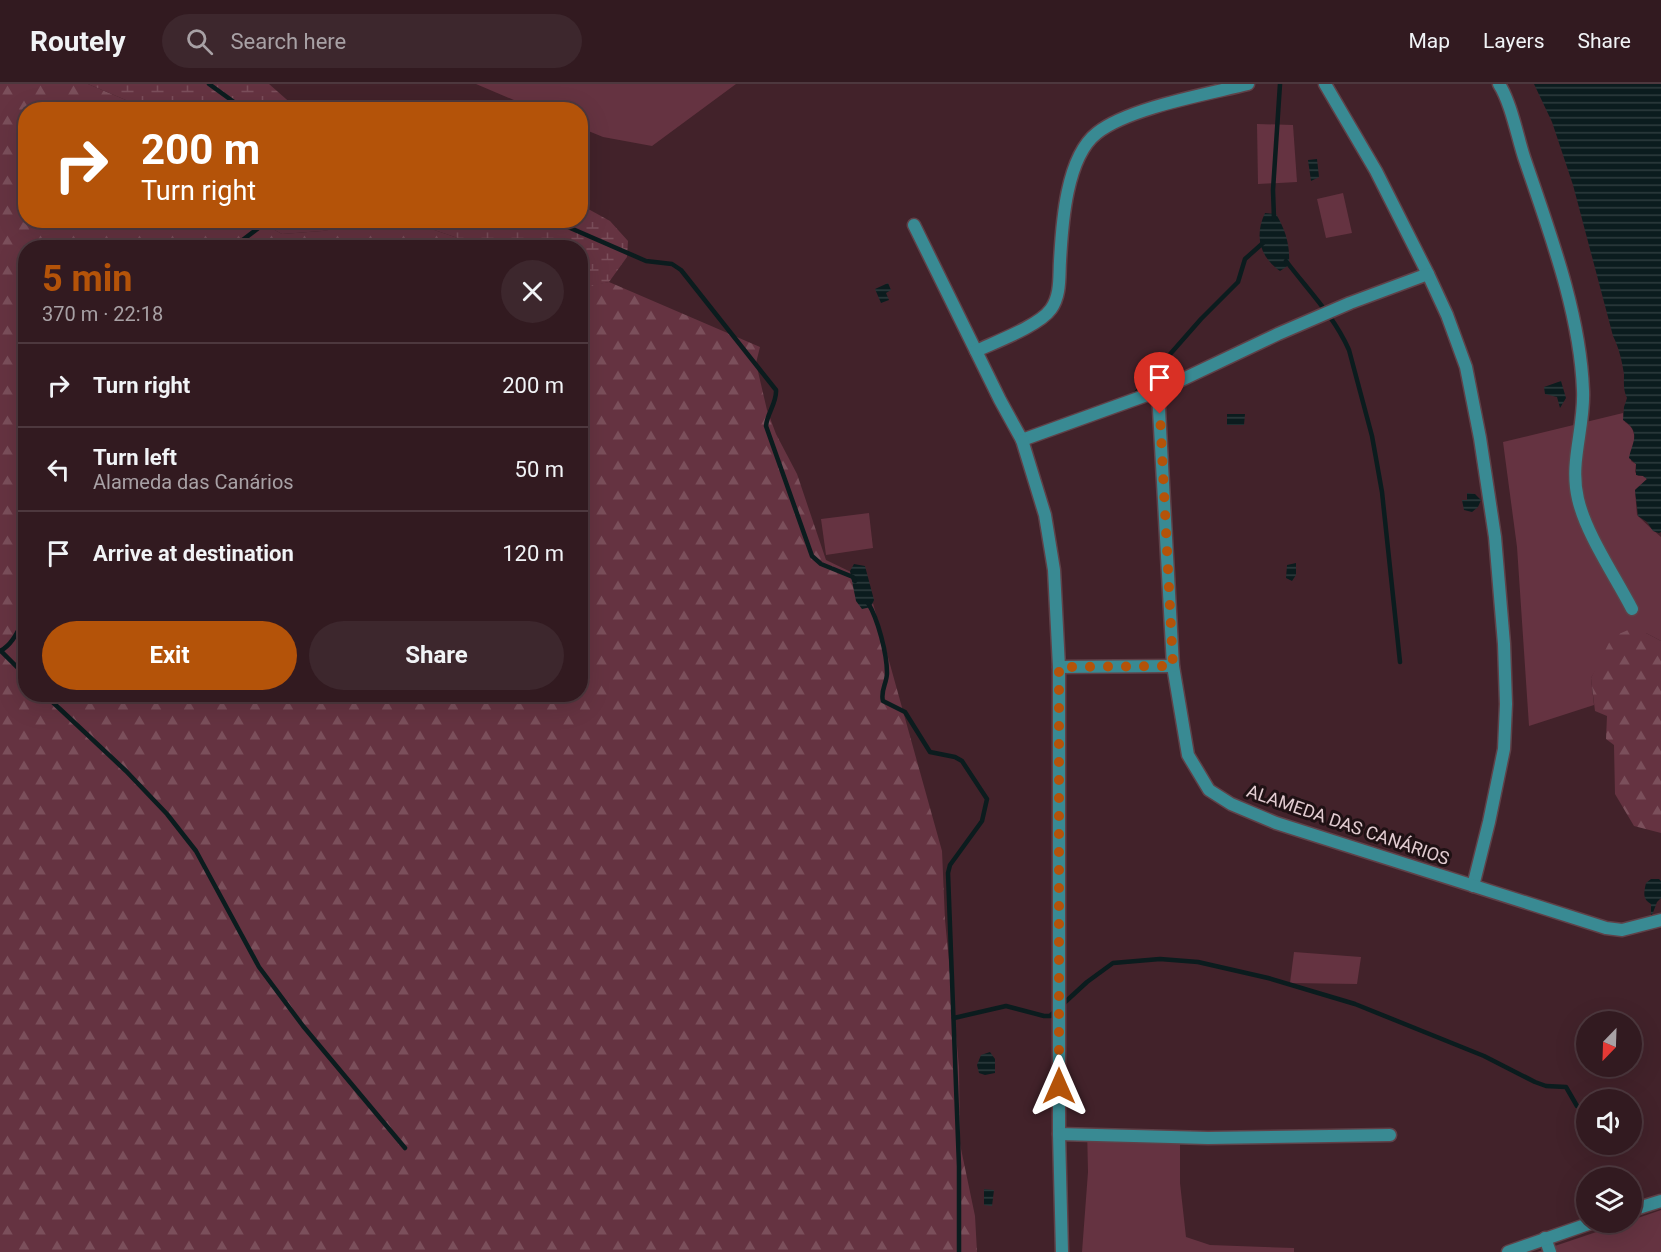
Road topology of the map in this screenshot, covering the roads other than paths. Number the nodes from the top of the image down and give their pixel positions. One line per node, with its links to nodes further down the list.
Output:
1 (1248, 84): 6 (street)
2 (1325, 84): 5 (street)
3 (1499, 84): 9 (street)
4 (914, 225): 6 (street)
5 (1428, 274): 7 (street); 12 (street)
6 (976, 351): 8 (street)
7 (1158, 391): 8 (street); 10 (street, ALAMEDA DAS CANÁRIOS)
8 (1022, 440): 11 (street)
9 (1632, 609)
10 (1173, 666): 11 (street); 12 (street, ALAMEDA DAS CANÁRIOS)
11 (1059, 667): 14 (street)
12 (1473, 886): 13 (street, ALAMEDA DAS CANÁRIOS)
13 (1661, 921)
14 (1059, 1134): 15 (street); 20 (street)
15 (1390, 1135)
16 (1661, 1201): 17 (street)
17 (1642, 1207)
18 (1576, 1228): 19 (street)
19 (1545, 1238): 21 (street); 22 (street)
20 (1062, 1252)
21 (1508, 1252)
22 (1550, 1252)

